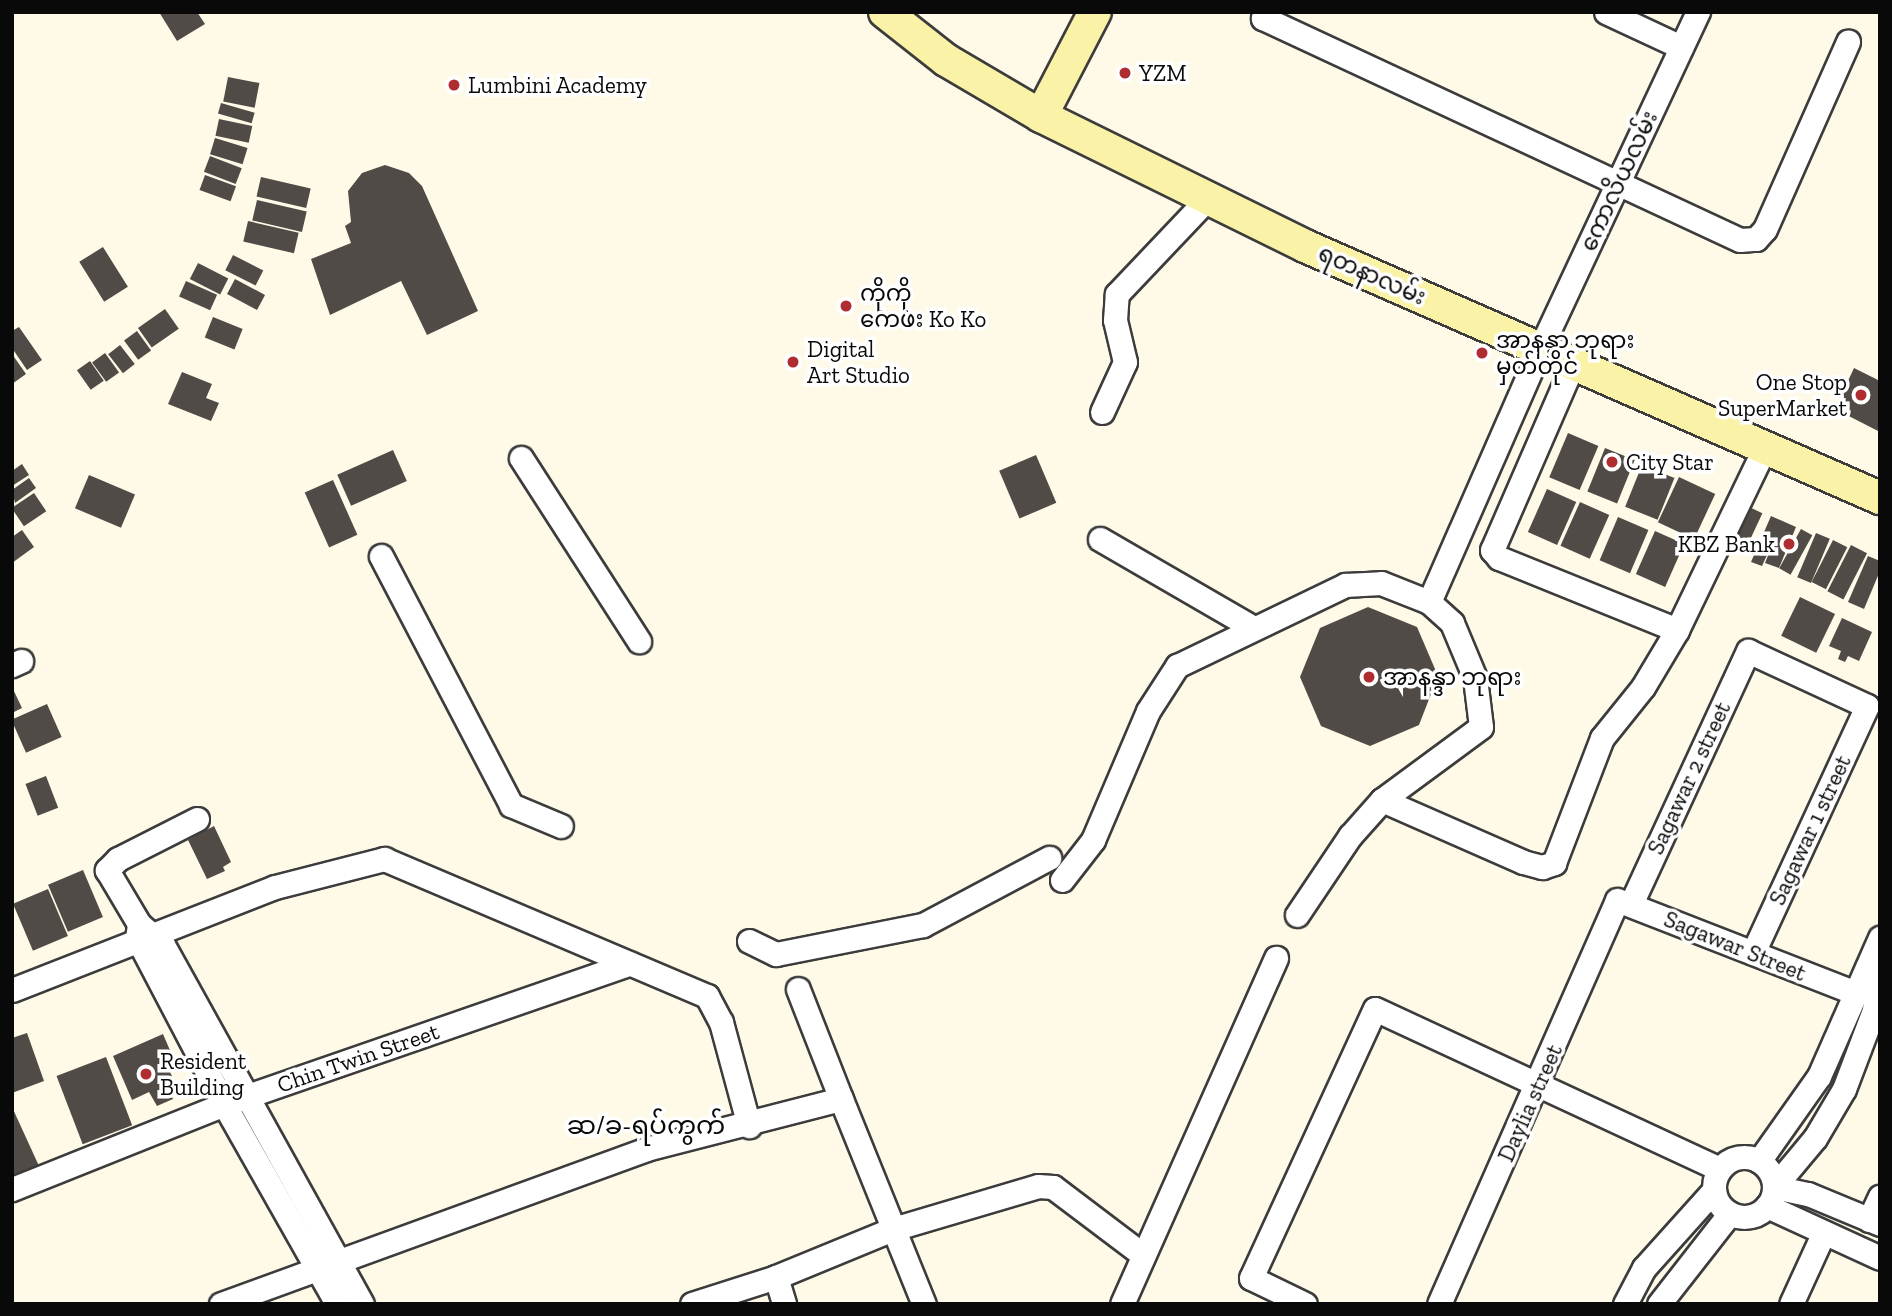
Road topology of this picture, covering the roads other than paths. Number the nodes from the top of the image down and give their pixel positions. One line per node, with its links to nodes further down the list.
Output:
1 (885, 12): 8 (main road, ရတနာလမ်း)
2 (1095, 12): 8 (main road)
3 (1266, 12): 9 (street)
4 (1606, 12): 7 (street)
5 (1698, 12): 7 (street, ကောလိယလမ်း)
6 (1848, 42): 9 (street)
7 (1682, 47): 9 (street, ကောလိယလမ်း)
8 (1041, 116): 10 (main road, ရတနာလမ်း)
9 (1618, 182): 11 (street, ကောလိယလမ်း)
10 (1208, 198): 11 (main road, ရတနာလမ်း); 13 (street)
11 (1539, 349): 12 (main road, ရတနာလမ်း); 19 (street, ကောလိယလမ်း)
12 (1573, 365): 14 (main road, ရတနာလမ်း); 21 (street)
13 (1102, 412)
14 (1765, 447): 16 (main road, ရတနာလမ်း); 21 (street)
15 (521, 458): 22 (street)
16 (1880, 498)
17 (1100, 539): 20 (street)
18 (381, 556): 26 (street)
19 (1429, 602): 20 (street); 24 (street)
20 (1252, 627): 28 (street)
21 (1677, 630): 24 (street)
22 (639, 641)
23 (1867, 706): 29 (street, Sagawar 2 street); 34 (street, Sagawar 1 street)
24 (1382, 800): 30 (street)
25 (197, 819): 31 (street)
26 (561, 826)
27 (1049, 858): 33 (street)
28 (1062, 880)
29 (1624, 902): 34 (street, Sagawar Street); 41 (street, Daylia street)
30 (1297, 915)
31 (143, 931): 36 (street); 39 (street); 42 (street); 44 (street)
32 (1880, 938): 40 (street)
33 (749, 941)
34 (1753, 953): 40 (street, Sagawar Street)
35 (1276, 958): 55 (street)
36 (629, 964): 42 (street, Chin Twin Street); 45 (street)
37 (1880, 964): 50 (street)
38 (798, 989): 43 (street)
39 (12, 990)
40 (1853, 992): 46 (street)
41 (1539, 1085): 47 (street); 66 (street); 67 (street, Daylia street)
42 (246, 1096): 44 (street, Chin Twin Street); 57 (street)
43 (841, 1099): 45 (street); 53 (street)
44 (224, 1104): 48 (street, Chin Twin Street); 57 (street)
45 (749, 1126): 57 (street)
46 (1759, 1161): 47 (street); 50 (street)
47 (1717, 1179): 51 (street); 68 (street)
48 (12, 1189)
49 (1880, 1196): 52 (street)
50 (1770, 1197): 51 (street); 52 (street); 54 (street)
51 (1730, 1213): 69 (street)
52 (1874, 1222)
53 (893, 1229): 55 (street); 58 (street); 64 (street)
54 (1823, 1234): 56 (street); 70 (street)
55 (1143, 1255): 65 (street)
56 (1880, 1258)
57 (326, 1262): 59 (street); 60 (street); 61 (street)
58 (776, 1277): 62 (street); 63 (street)
59 (221, 1304)
60 (337, 1304)
61 (362, 1304)
62 (692, 1304)
63 (784, 1304)
64 (924, 1304)
65 (1122, 1304)
66 (1305, 1304)
67 (1438, 1304)
68 (1625, 1304)
69 (1659, 1304)
70 (1791, 1304)

